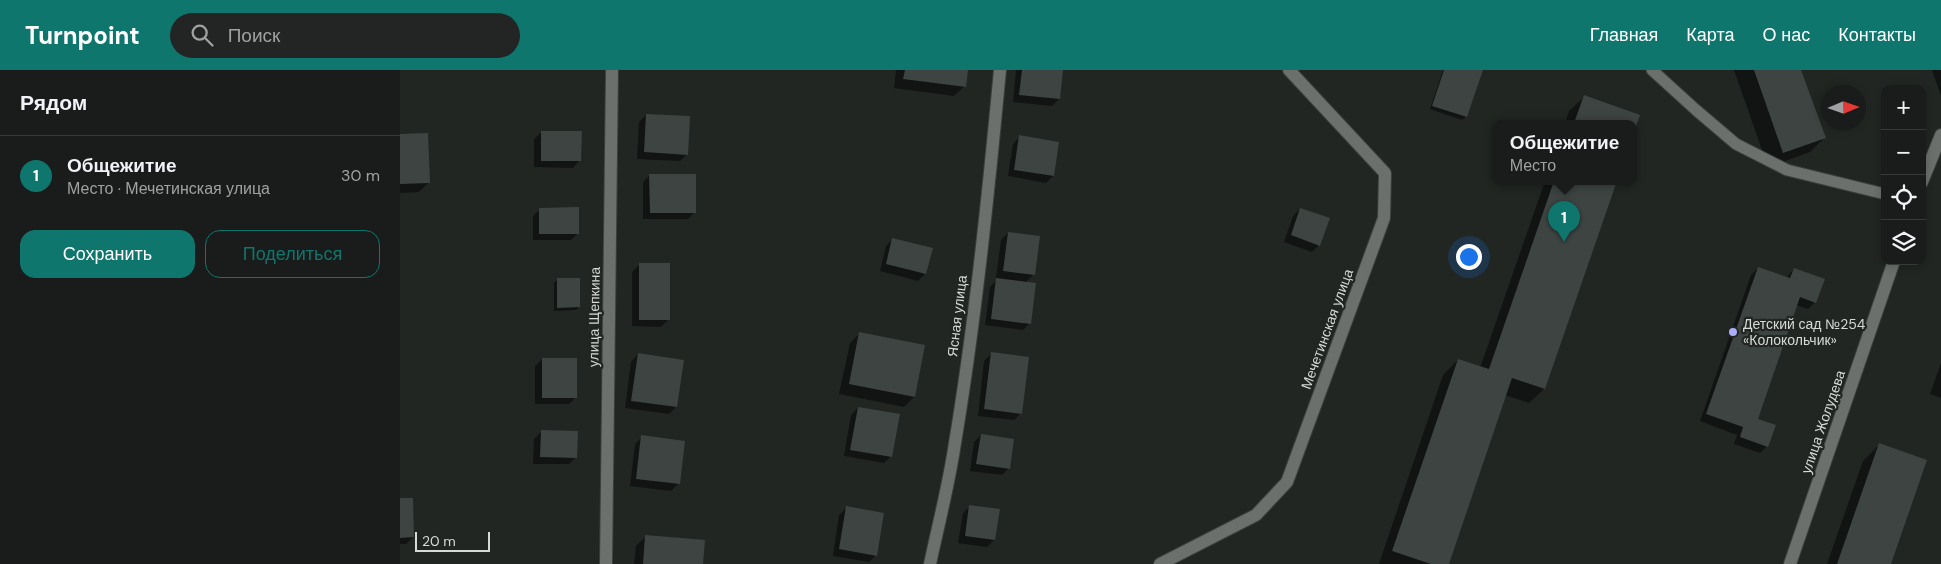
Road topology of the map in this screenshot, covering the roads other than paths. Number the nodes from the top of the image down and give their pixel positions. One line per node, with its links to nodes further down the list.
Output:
1 (612, 70): 9 (street, улица Щепкина)
2 (1000, 70): 10 (street, Ясная улица)
3 (1288, 70): 11 (street, Мечетинская улица)
4 (1652, 70): 7 (lane)
5 (1941, 135): 6 (street)
6 (1925, 175)
7 (1881, 193)
8 (1893, 265): 12 (street, улица Жолудева)
9 (606, 564)
10 (930, 564)
11 (1160, 564)
12 (1790, 564)

